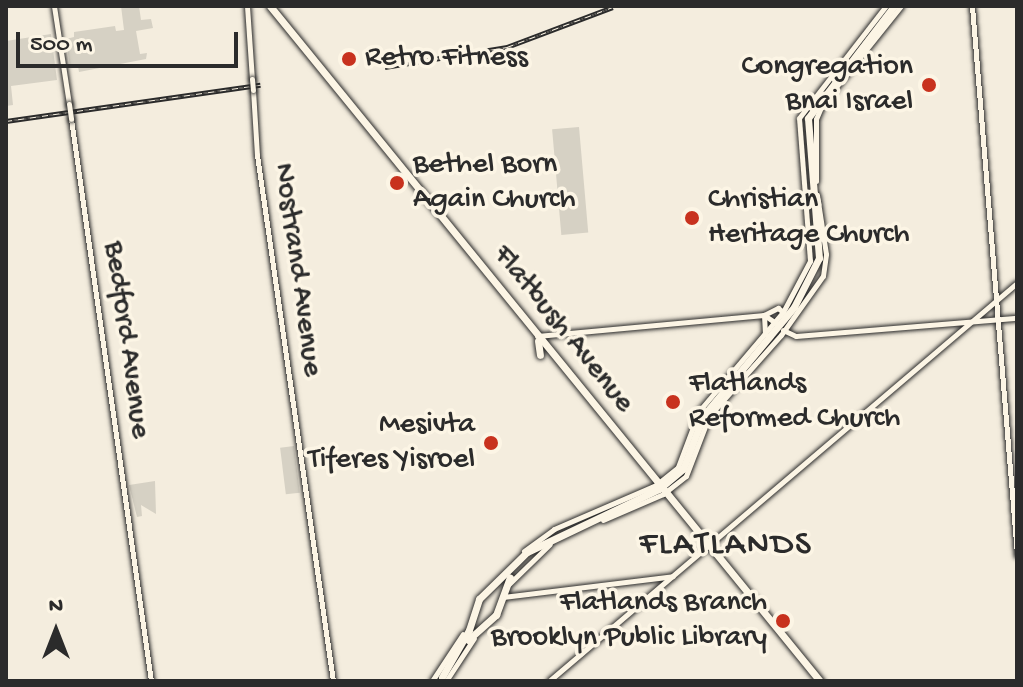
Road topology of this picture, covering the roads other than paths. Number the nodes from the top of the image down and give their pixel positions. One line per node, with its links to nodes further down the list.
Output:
1 (54, 6): 42 (main road, Bedford Avenue, bridge)
2 (247, 6): 43 (main road, Nostrand Avenue, bridge)
3 (270, 6): 22 (main road, Flatbush Avenue)
4 (886, 6): 8 (main road)
5 (972, 6): 14 (main road)
6 (897, 8): 7 (main road); 11 (main road)
7 (851, 62): 8 (main road); 9 (main road)
8 (839, 66): 10 (main road)
9 (809, 166): 10 (main road); 12 (main road)
10 (804, 181): 15 (main road)
11 (816, 182): 12 (main road); 20 (main road)
12 (812, 200): 20 (main road)
13 (1017, 283): 14 (main road)
14 (996, 301): 18 (main road); 19 (main road)
15 (783, 312): 16 (main road); 20 (main road)
16 (764, 315): 20 (main road); 21 (main road); 22 (main road)
17 (1017, 318): 18 (main road)
18 (998, 320): 19 (main road); 34 (main road)
19 (970, 322): 20 (main road); 32 (main road)
20 (780, 326): 21 (main road); 24 (main road); 25 (main road)
21 (765, 335): 27 (main road)
22 (537, 338): 23 (main road); 31 (main road, Flatbush Avenue)
23 (540, 355)
24 (761, 357): 25 (main road); 30 (main road)
25 (748, 363): 26 (main road)
26 (736, 376): 27 (main road); 28 (main road)
27 (721, 386): 29 (main road)
28 (697, 431): 29 (main road); 30 (main road); 31 (main road)
29 (688, 440): 31 (main road)
30 (700, 441): 31 (main road)
31 (659, 489): 32 (main road, Flatbush Avenue); 33 (main road); 36 (main road); 38 (main road)
32 (706, 547): 35 (main road); 46 (main road, Flatbush Avenue)
33 (533, 550): 36 (main road); 38 (main road)
34 (1017, 555)
35 (673, 576): 38 (main road); 45 (main road)
36 (502, 581): 37 (main road)
37 (489, 591): 38 (main road); 39 (main road)
38 (502, 600): 40 (main road)
39 (472, 619): 40 (main road); 41 (main road); 44 (main road)
40 (483, 627): 41 (main road)
41 (442, 680)
42 (151, 681)
43 (333, 681)
44 (432, 681)
45 (549, 681)
46 (820, 681)

